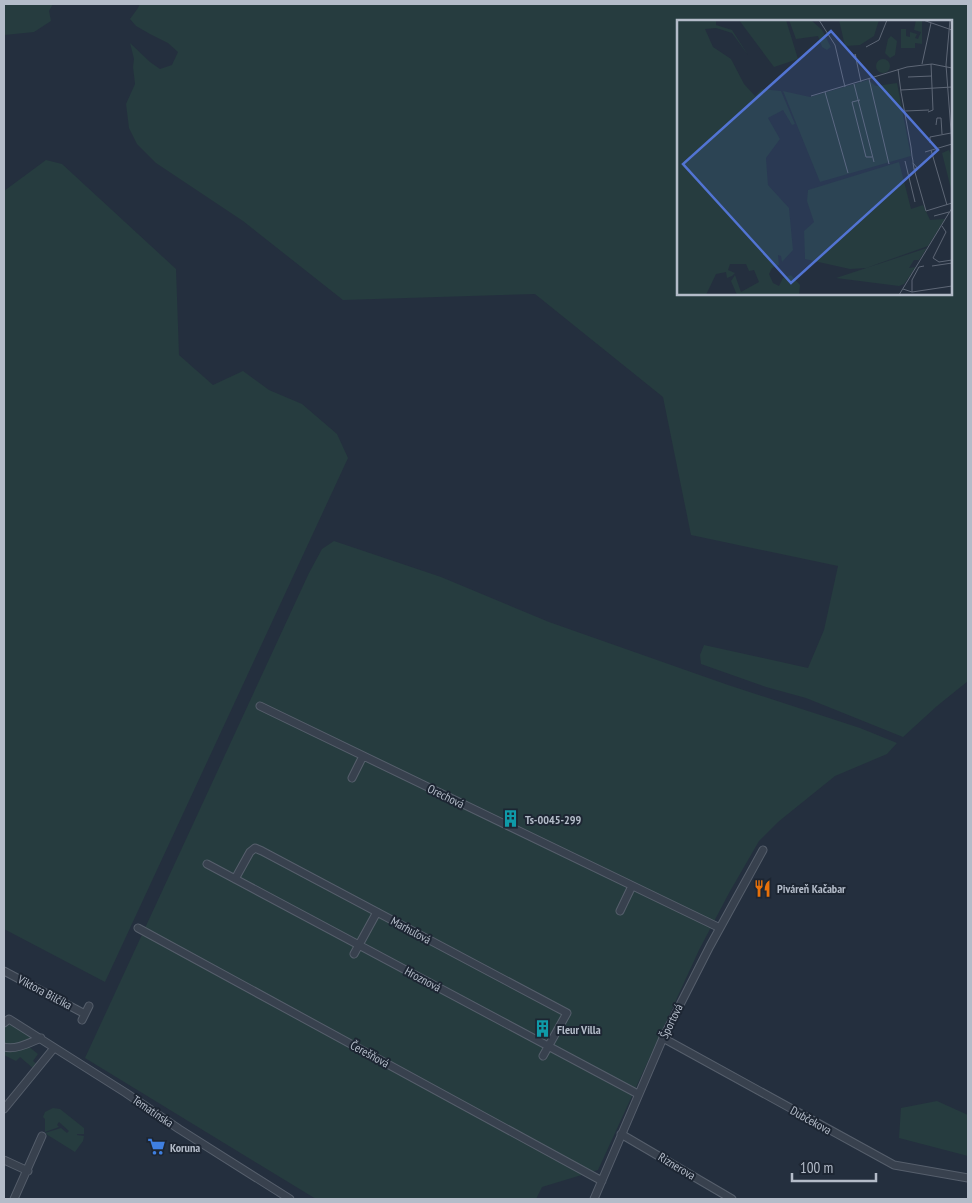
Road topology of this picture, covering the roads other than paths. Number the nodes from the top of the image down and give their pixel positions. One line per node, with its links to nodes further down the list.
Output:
1 (260, 706): 2 (street, Orechová)
2 (363, 756): 3 (street); 7 (street, Orechová)
3 (352, 778)
4 (763, 850): 11 (street, Športová)
5 (207, 864): 6 (street, Hroznová)
6 (235, 879): 9 (street, Marhuľová); 12 (street, Hroznová)
7 (632, 886): 8 (street); 11 (street, Orechová)
8 (620, 911)
9 (377, 912): 12 (street); 19 (street, Marhuľová)
10 (138, 928): 30 (street, Čerešňová)
11 (720, 928): 18 (street, Športová)
12 (359, 946): 13 (street); 19 (street, Hroznová)
13 (354, 954)
14 (4, 971): 15 (street, Viktora Bilčíka)
15 (89, 1006)
16 (6, 1019): 17 (street, Tematínska)
17 (41, 1038): 20 (street); 21 (street, Tematínska)
18 (663, 1038): 23 (street, Športová); 29 (street, Dubčekova)
19 (549, 1046): 22 (street); 23 (street, Hroznová)
20 (4, 1047)
21 (54, 1048): 24 (street); 32 (street, Tematínska)
22 (544, 1056)
23 (638, 1094): 25 (street, Športová)
24 (4, 1109)
25 (622, 1134): 30 (street, Športová); 34 (street, Riznerova)
26 (42, 1136): 28 (street)
27 (4, 1160): 28 (street)
28 (28, 1170): 31 (street)
29 (968, 1178)
30 (602, 1180): 33 (street, Športová)
31 (14, 1199)
32 (290, 1199)
33 (594, 1199)
34 (732, 1199)

